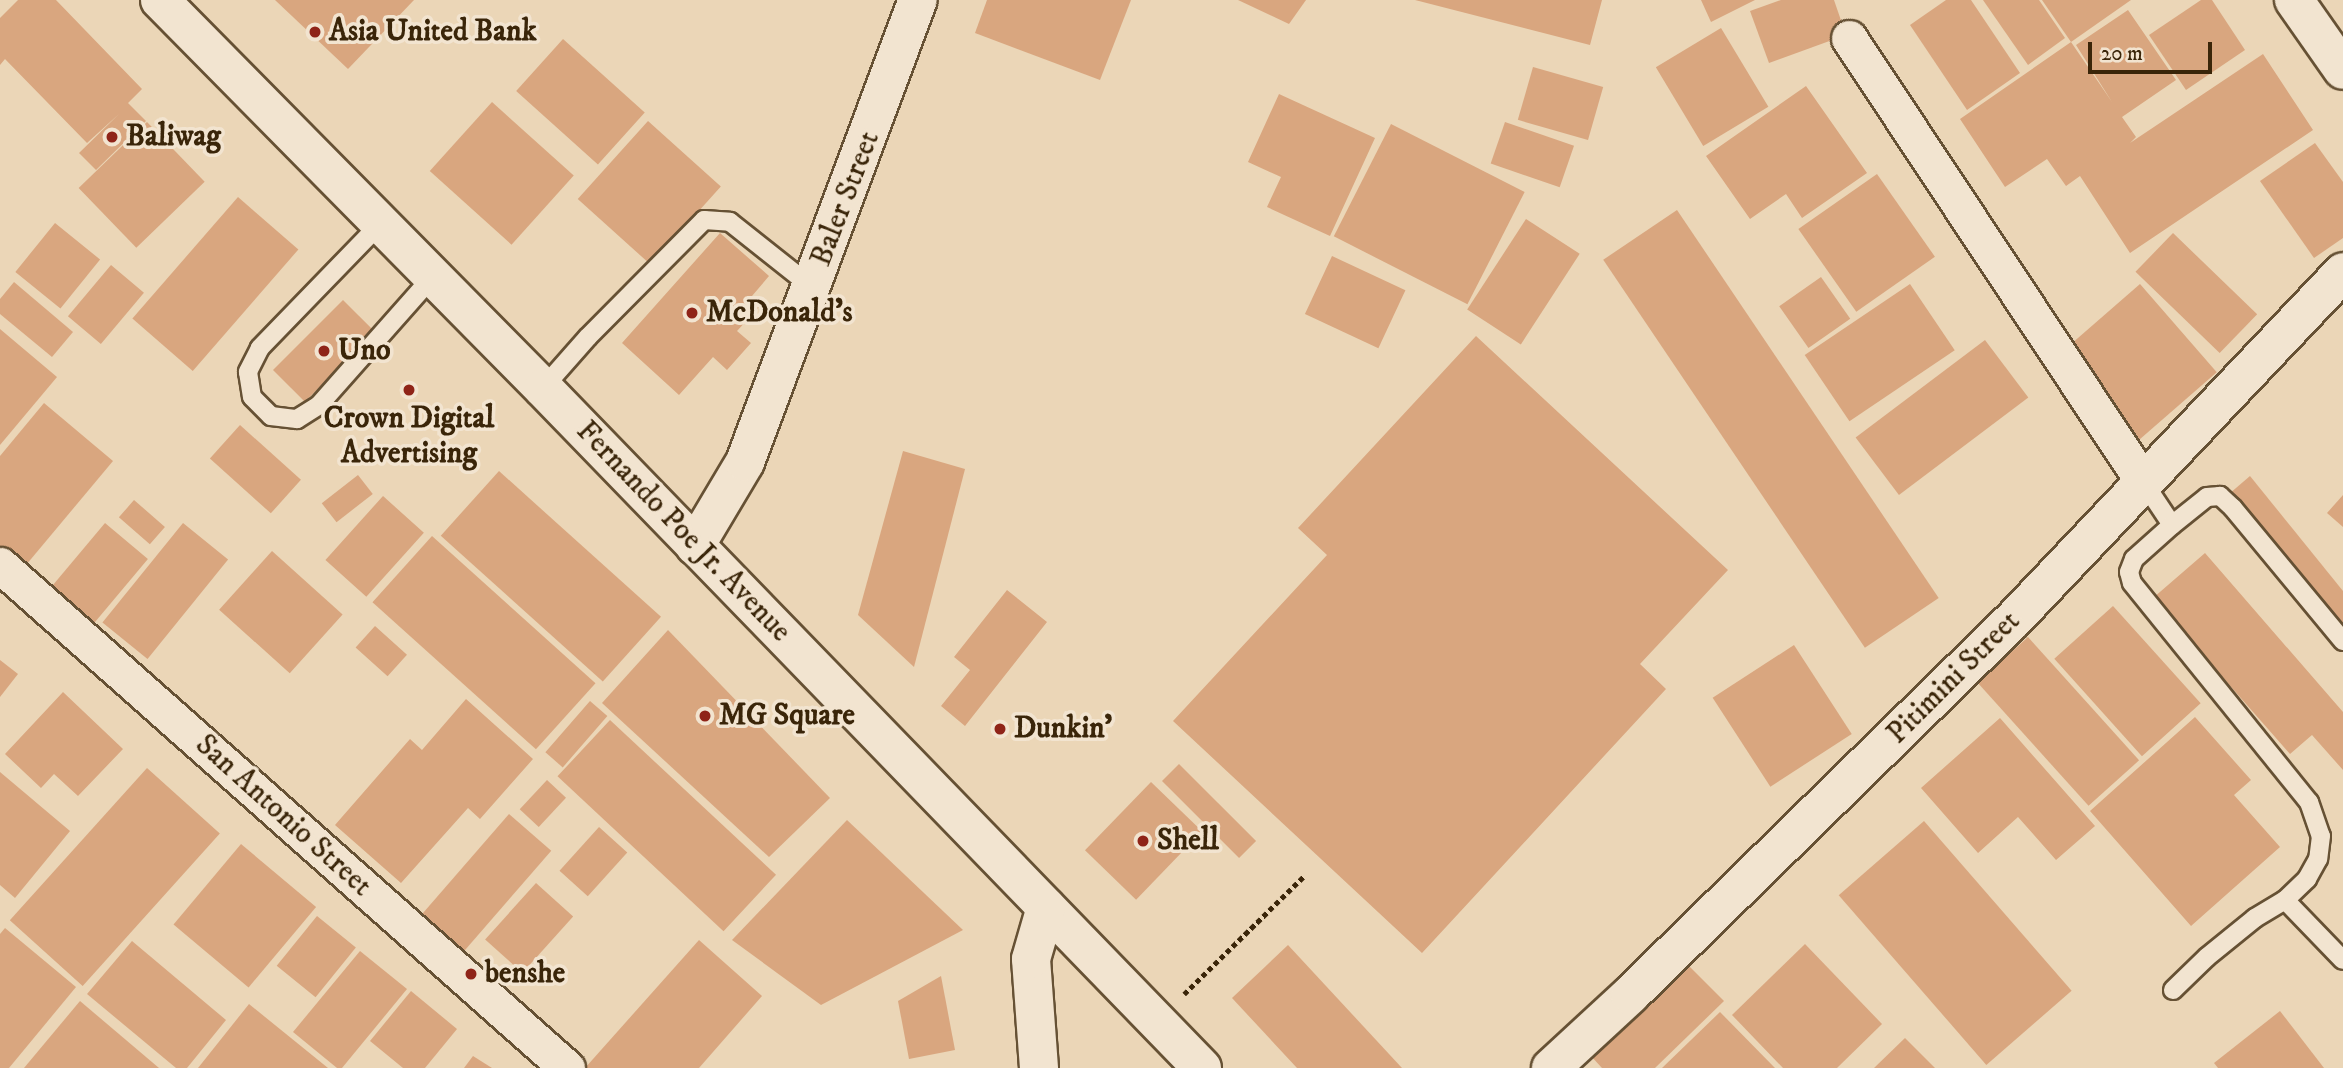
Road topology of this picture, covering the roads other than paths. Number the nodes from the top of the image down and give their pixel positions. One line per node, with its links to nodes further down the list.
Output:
1 (160, 0): 6 (street, Fernando Poe Jr. Avenue)
2 (918, 0): 9 (street, Baler Street)
3 (2294, 0): 5 (street)
4 (1849, 38): 11 (street)
5 (2343, 71)
6 (380, 224): 8 (street, Fernando Poe Jr. Avenue); 8 (lane)
7 (2343, 272): 11 (street, Pitimini Street)
8 (433, 276): 10 (street, Fernando Poe Jr. Avenue)
9 (812, 287): 10 (lane); 13 (street, Baler Street)
10 (543, 388): 13 (street, Fernando Poe Jr. Avenue)
11 (2144, 483): 12 (lane); 23 (street, Pitimini Street)
12 (2172, 525): 15 (lane); 16 (lane)
13 (695, 546): 17 (street, Fernando Poe Jr. Avenue)
14 (0, 565): 20 (street, San Antonio Street)
15 (2343, 642)
16 (2285, 900): 18 (lane); 19 (lane)
17 (1046, 907): 21 (street); 22 (street, Fernando Poe Jr. Avenue)
18 (2343, 960)
19 (2174, 990)
20 (566, 1068)
21 (1040, 1068)
22 (1202, 1068)
23 (1551, 1068)

